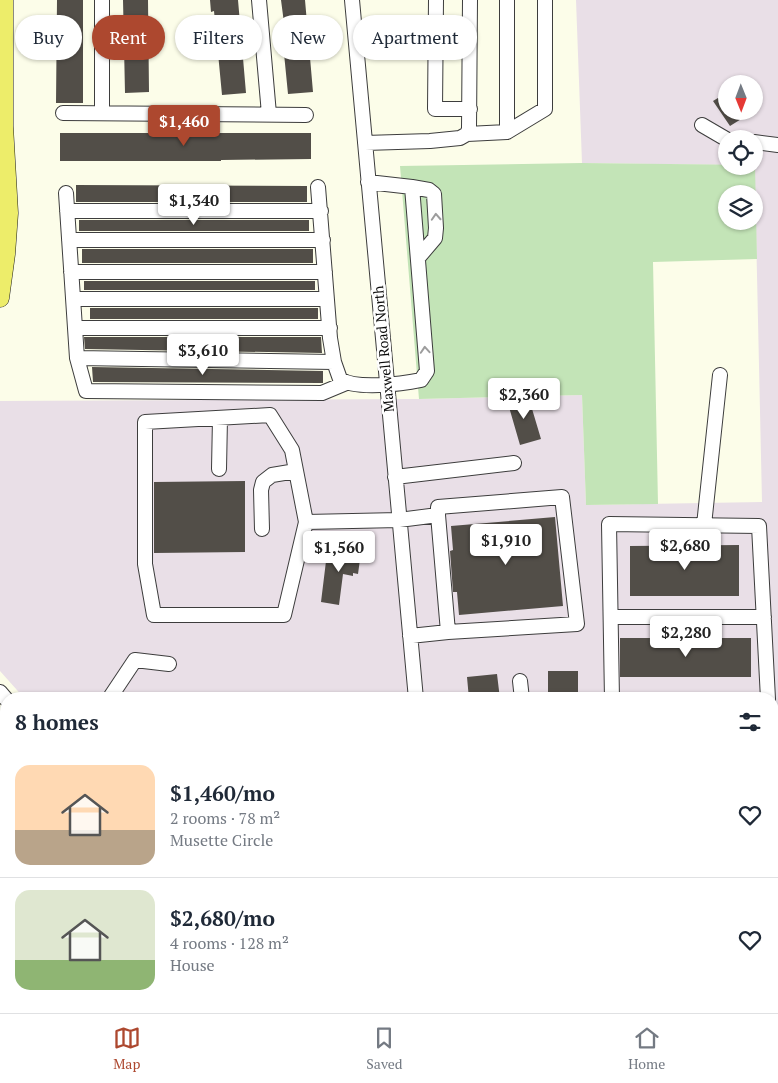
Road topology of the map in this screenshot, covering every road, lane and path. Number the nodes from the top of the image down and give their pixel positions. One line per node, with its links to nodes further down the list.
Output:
1 (4, 0): 32 (main road)
2 (102, 0): 11 (street)
3 (259, 0): 12 (street)
4 (352, 0): 18 (street, Maxwell Road North)
5 (436, 0): 9 (street)
6 (470, 0): 9 (street)
7 (507, 0): 15 (street)
8 (545, 0): 15 (street)
9 (470, 109): 16 (street)
10 (63, 113): 11 (street)
11 (102, 113): 12 (street)
12 (268, 114): 13 (street)
13 (306, 115)
14 (702, 125): 17 (street)
15 (507, 132): 16 (street)
16 (467, 134): 18 (street)
17 (718, 134)
18 (365, 142): 21 (street, Maxwell Road North)
19 (763, 143): 20 (street)
20 (778, 145)
21 (368, 182): 23 (street); 41 (street, Maxwell Road North)
22 (318, 187): 26 (street)
23 (412, 187): 29 (street); 29 (street, one-way to 23)
24 (66, 193): 25 (street)
25 (67, 211): 26 (street); 27 (street)
26 (321, 211): 28 (street)
27 (69, 240): 28 (street); 30 (street)
28 (323, 240): 31 (street)
29 (418, 258): 41 (street, one-way to 29)
30 (71, 272): 31 (street); 33 (street)
31 (325, 272): 34 (street)
32 (0, 298)
33 (73, 299): 34 (street); 35 (street)
34 (328, 299): 36 (street)
35 (75, 328): 36 (street); 37 (street)
36 (330, 328): 38 (street)
37 (77, 358): 38 (street); 40 (street)
38 (334, 362): 40 (street)
39 (720, 375): 50 (street)
40 (346, 383): 41 (street)
41 (386, 384): 46 (street, Maxwell Road North)
42 (220, 418): 44 (street); 45 (street); 49 (street)
43 (514, 463): 46 (street)
44 (219, 469)
45 (296, 471): 49 (street); 51 (street)
46 (395, 477): 48 (street, Maxwell Road North)
47 (438, 514): 48 (street); 54 (street); 54 (street)
48 (399, 520): 49 (street); 55 (street, Maxwell Road North)
49 (306, 522)
50 (704, 525): 52 (street); 53 (street)
51 (262, 529)
52 (611, 617): 53 (street); 61 (street)
53 (764, 617): 62 (street)
54 (448, 632): 55 (street)
55 (410, 636): 59 (street, Maxwell Road North)
56 (169, 664): 58 (street)
57 (520, 681): 60 (street)
58 (114, 692)
59 (415, 692)
60 (521, 692)
61 (612, 692)
62 (768, 692)

